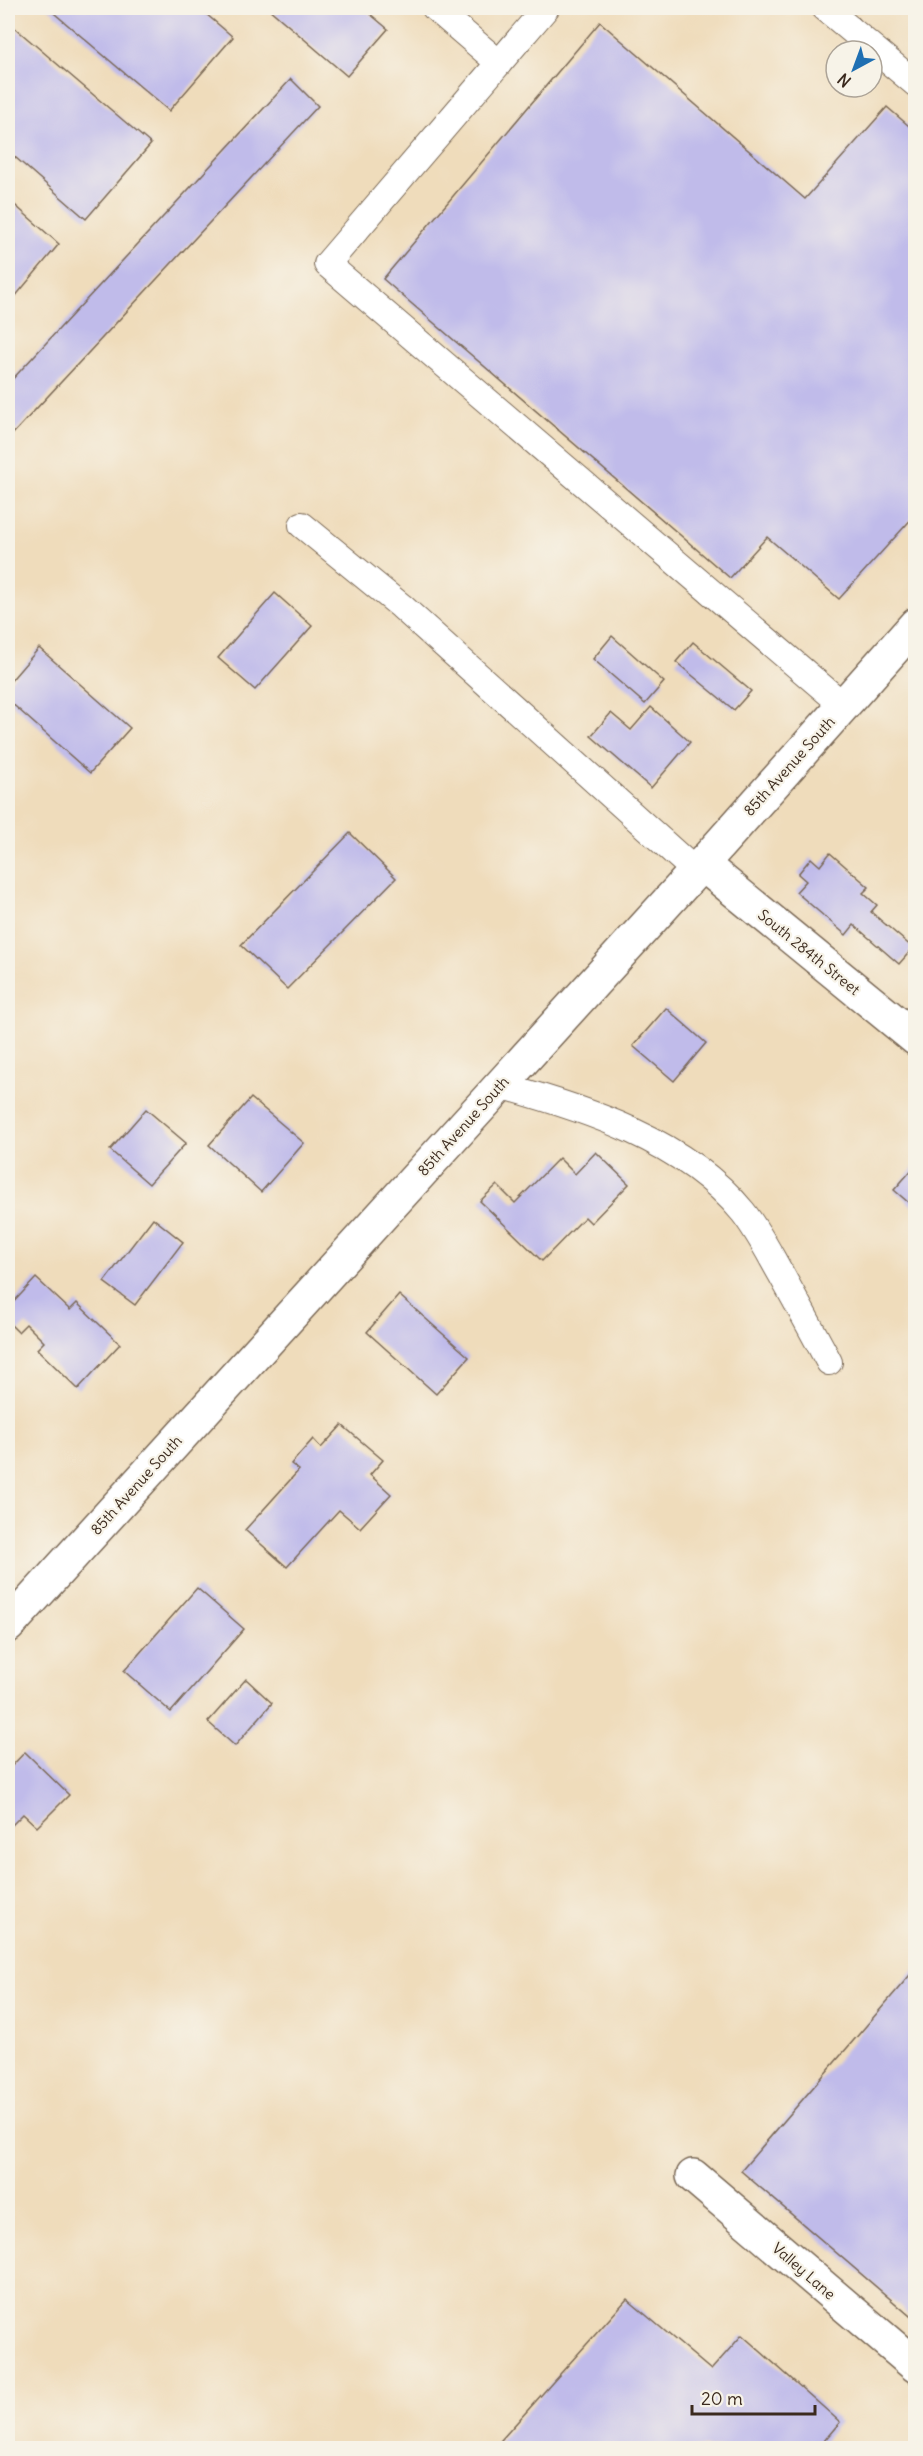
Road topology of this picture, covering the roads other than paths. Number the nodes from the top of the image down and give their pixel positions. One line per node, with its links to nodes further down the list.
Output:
1 (435, 8): 4 (lane)
2 (546, 8): 4 (lane)
3 (825, 8): 5 (lane)
4 (500, 63): 8 (lane)
5 (915, 84)
6 (302, 525): 9 (lane)
7 (915, 624): 8 (street, 85th Avenue South)
8 (843, 705): 9 (street, 85th Avenue South)
9 (699, 868): 10 (street, South 284th Street); 11 (street, 85th Avenue South)
10 (915, 1039)
11 (500, 1085): 12 (lane); 13 (street, 85th Avenue South)
12 (829, 1362)
13 (8, 1626)
14 (693, 2176): 15 (street, Valley Lane)
15 (915, 2366)

